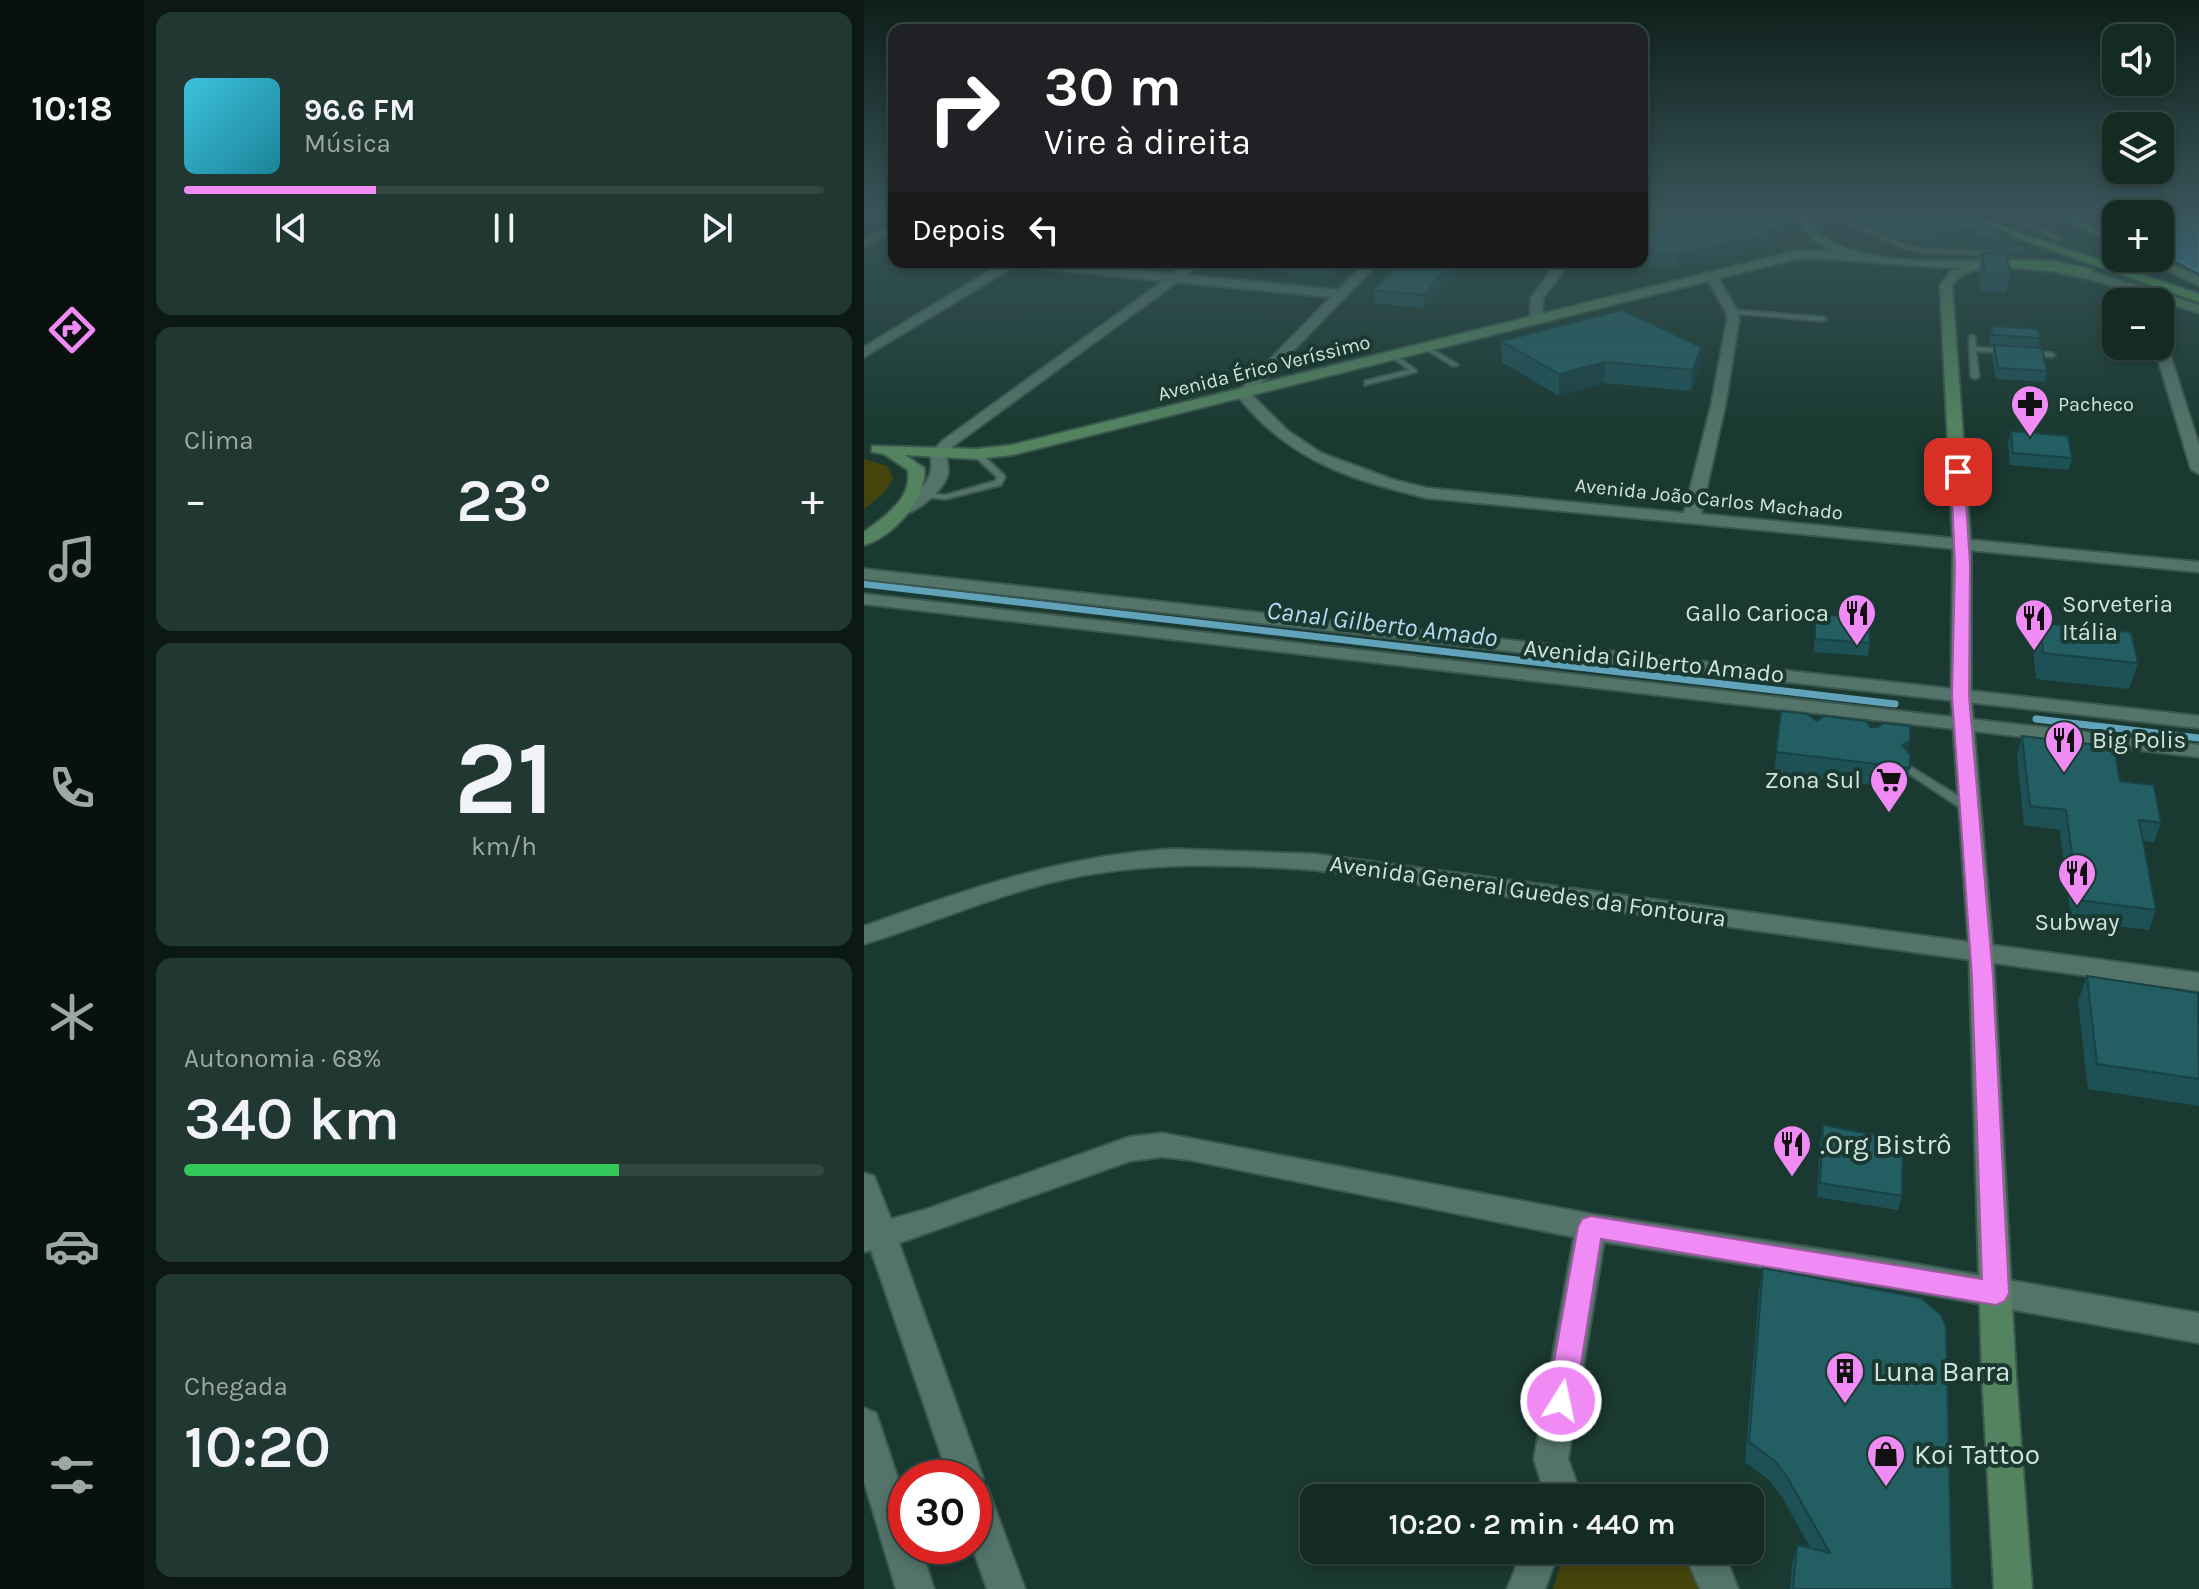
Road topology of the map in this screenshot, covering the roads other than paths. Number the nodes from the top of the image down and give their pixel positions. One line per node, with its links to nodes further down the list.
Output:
1 (974, 285): 21 (street)
2 (1164, 285): 31 (street)
3 (1248, 285): 11 (street)
4 (1348, 285): 11 (street)
5 (1548, 285): 13 (street)
6 (1685, 285): 16 (main road, Avenida Érico Veríssimo)
7 (1717, 285): 15 (street)
8 (1946, 285): 24 (main road)
9 (2170, 285): 10 (highway)
10 (2196, 290)
11 (1339, 294): 29 (street)
12 (2174, 300): 14 (main road)
13 (1535, 303): 16 (street); 18 (street)
14 (2199, 309)
15 (1732, 312): 17 (lane); 36 (street)
16 (1566, 314): 18 (main road, Avenida Érico Veríssimo)
17 (1823, 319)
18 (1535, 322): 20 (main road, Avenida Érico Veríssimo)
19 (1972, 337): 24 (lane)
20 (1427, 348): 23 (main road, Avenida Érico Veríssimo); 26 (lane)
21 (864, 353)
22 (2052, 355): 24 (lane)
23 (1394, 356): 28 (lane); 29 (main road, Avenida Érico Veríssimo)
24 (1966, 357): 27 (lane); 38 (main road)
25 (2165, 360): 33 (street)
26 (1455, 365)
27 (1975, 377)
28 (1368, 383)
29 (1243, 394): 32 (main road, Avenida Érico Veríssimo); 36 (street, Avenida João Carlos Machado)
30 (870, 448): 31 (main road, Avenida Érico Veríssimo); 35 (main road)
31 (938, 454): 32 (main road, Avenida Érico Veríssimo); 34 (street)
32 (977, 454): 34 (lane)
33 (2199, 469)
34 (923, 495): 35 (street)
35 (900, 511): 37 (main road)
36 (1691, 520): 38 (street, Avenida João Carlos Machado)
37 (864, 540)
38 (1962, 546): 39 (street, Avenida João Carlos Machado); 42 (main road)
39 (2199, 567)
40 (864, 574): 42 (street, Avenida Gilberto Amado)
41 (864, 599): 44 (street, Avenida Gilberto Amado)
42 (1961, 696): 43 (street, Avenida Gilberto Amado); 44 (main road)
43 (2199, 722)
44 (1962, 723): 45 (street, Avenida Gilberto Amado); 47 (main road)
45 (2199, 751)
46 (1906, 767): 47 (lane)
47 (1969, 808): 49 (main road)
48 (864, 935): 49 (street, Avenida General Guedes da Fontoura)
49 (1981, 951): 50 (street, Avenida General Guedes da Fontoura); 54 (main road)
50 (2199, 982)
51 (864, 1185): 53 (street)
52 (1591, 1227): 53 (street); 54 (street); 58 (street)
53 (872, 1237): 57 (street)
54 (1996, 1293): 55 (street); 66 (main road)
55 (2199, 1328)
56 (864, 1425): 62 (street)
57 (959, 1460)
58 (1559, 1484)
59 (992, 1550): 63 (street)
60 (1536, 1564): 64 (street)
61 (1711, 1564): 65 (street)
62 (915, 1589)
63 (1006, 1589)
64 (1526, 1589)
65 (1719, 1589)
66 (2013, 1589)

